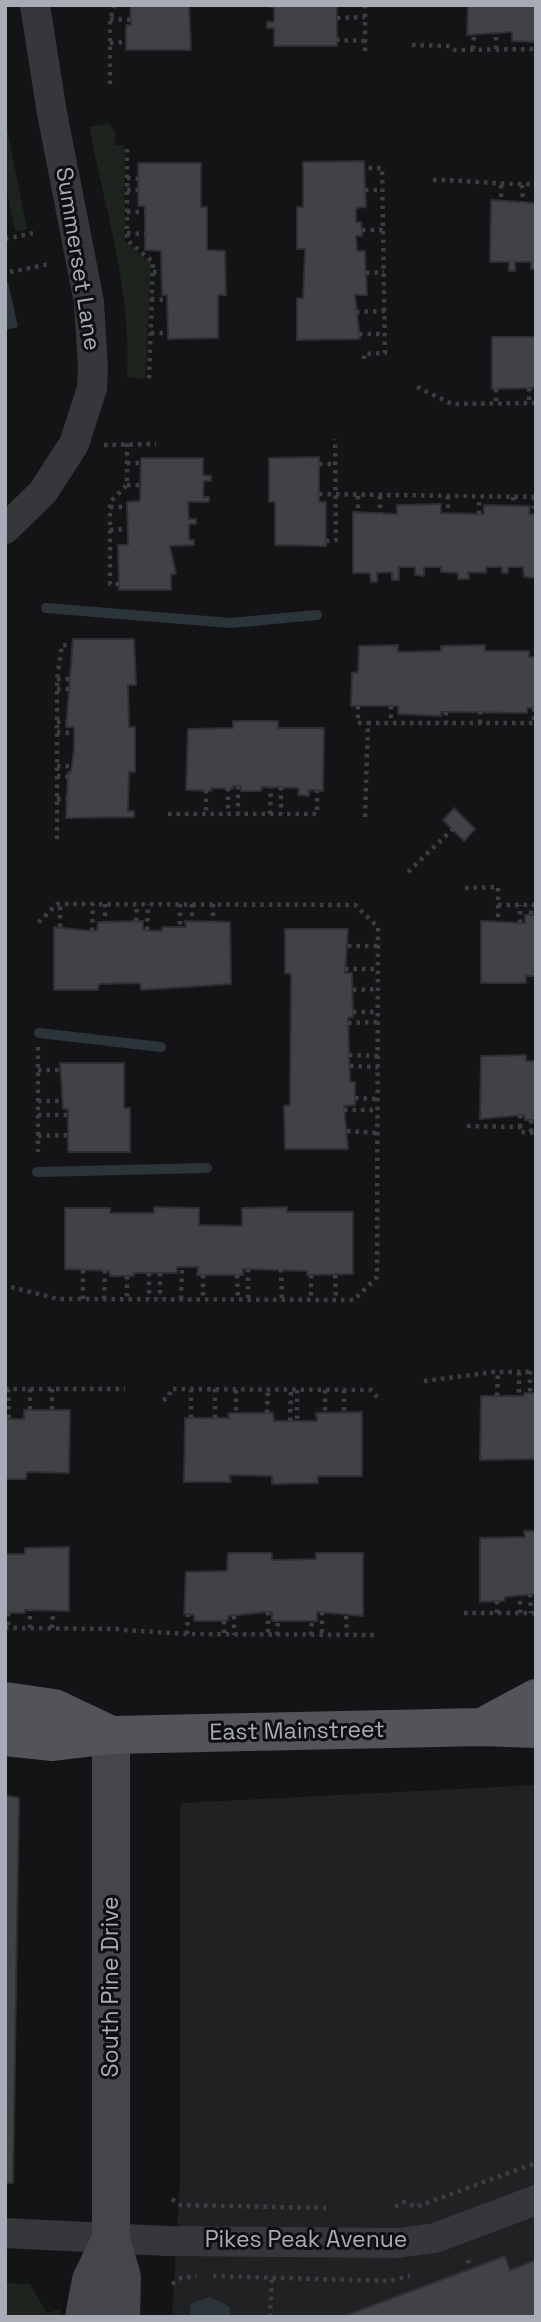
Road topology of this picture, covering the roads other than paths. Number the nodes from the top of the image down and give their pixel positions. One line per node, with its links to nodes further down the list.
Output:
1 (35, 5): 2 (street, Summerset Lane)
2 (5, 529)
3 (536, 1698): 5 (main road, East Mainstreet)
4 (5, 1701): 7 (main road, East Mainstreet)
5 (482, 1727): 6 (main road, East Mainstreet); 7 (main road, East Mainstreet)
6 (536, 1729)
7 (111, 1735): 8 (main road, East Mainstreet); 11 (main road, South Pine Drive)
8 (5, 1737)
9 (536, 2200): 11 (street, Pikes Peak Avenue)
10 (5, 2233): 11 (street, Pikes Peak Avenue)
11 (111, 2239): 12 (main road, South Pine Drive); 13 (main road, South Pine Drive)
12 (84, 2317)
13 (121, 2317)

